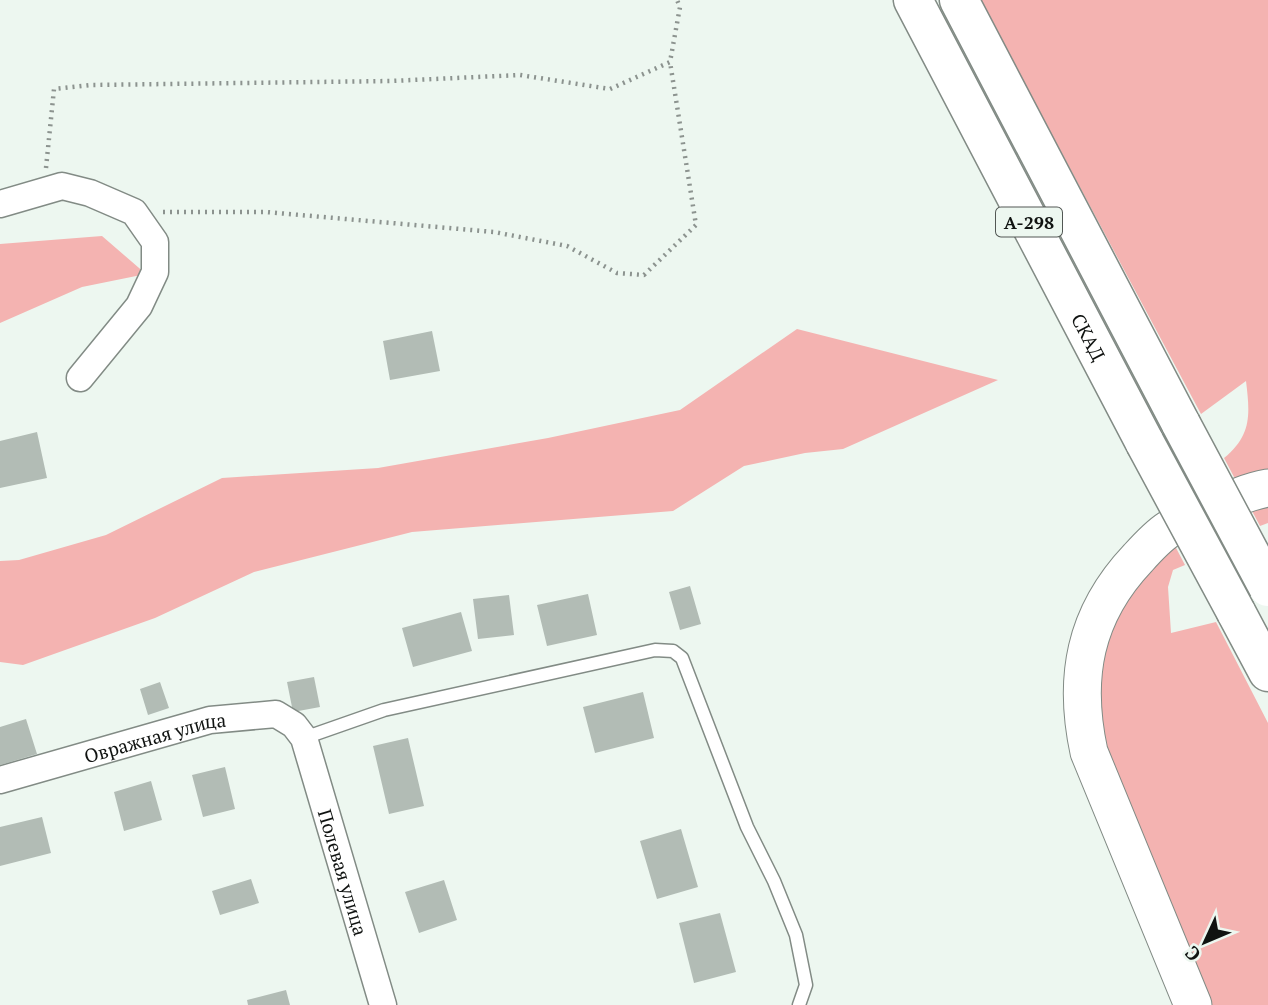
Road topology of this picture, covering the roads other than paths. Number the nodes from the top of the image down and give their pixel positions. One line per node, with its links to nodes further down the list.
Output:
1 (913, 0): 7 (highway, СКАД / А-298, bridge)
2 (959, 0): 6 (highway, СКАД / А-298, bridge)
3 (0, 204): 4 (street)
4 (80, 379)
5 (1268, 488): 12 (main road)
6 (1268, 587)
7 (1268, 673)
8 (304, 738): 9 (street, Овражная улица); 10 (street, Полевая улица); 11 (lane)
9 (0, 780)
10 (383, 1005)
11 (799, 1005)
12 (1193, 1005)

